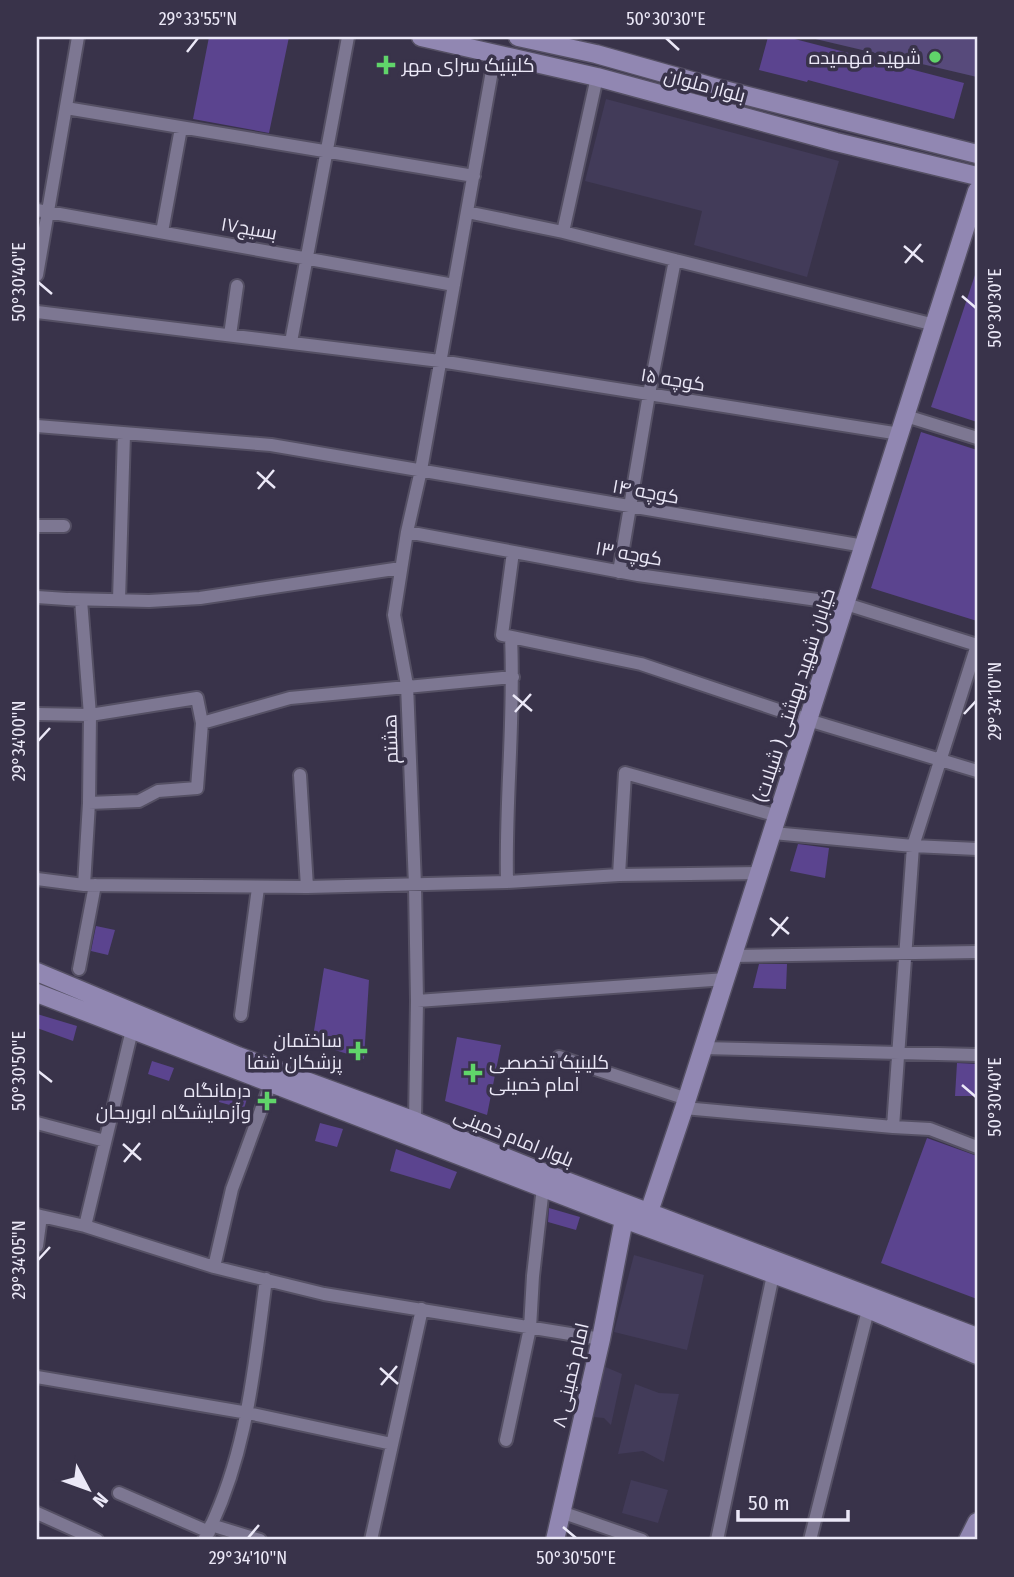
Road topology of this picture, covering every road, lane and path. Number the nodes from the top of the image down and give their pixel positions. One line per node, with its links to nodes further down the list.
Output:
1 (78, 37): 7 (street)
2 (348, 37): 9 (street)
3 (421, 37): 5 (main road, بلوار ملوان)
4 (518, 37): 10 (main road, بلوار ملوان)
5 (495, 54): 6 (main road, بلوار ملوان); 11 (street, هشتم)
6 (597, 77): 12 (main road, بلوار ملوان); 18 (street)
7 (66, 108): 8 (street); 14 (street)
8 (181, 128): 9 (street); 17 (street)
9 (326, 152): 11 (street); 20 (street)
10 (977, 154)
11 (474, 176): 15 (street, هشتم)
12 (977, 176)
13 (977, 191): 19 (main road, خیابان شهید بهشتی ( شیلات))
14 (43, 211): 17 (street, بسیج۱۷); 22 (street)
15 (467, 212): 18 (street); 23 (street, هشتم)
16 (977, 218): 19 (main road)
17 (162, 232): 20 (street, بسیج۱۷)
18 (563, 232): 21 (street)
19 (964, 232): 26 (main road, خیابان شهید بهشتی ( شیلات))
20 (306, 258): 23 (street, بسیج۱۷); 28 (street)
21 (675, 260): 26 (street); 30 (street)
22 (37, 275)
23 (454, 285): 29 (street, هشتم)
24 (237, 286): 27 (street)
25 (37, 312): 27 (street, کوچه ۱۵)
26 (935, 325): 31 (main road, خیابان شهید بهشتی ( شیلات))
27 (230, 335): 28 (street, کوچه ۱۵)
28 (291, 342): 29 (street, کوچه ۱۵)
29 (440, 361): 30 (street, کوچه ۱۵); 36 (street, هشتم)
30 (649, 394): 34 (street, کوچه ۱۵); 37 (street)
31 (906, 416): 34 (main road, خیابان شهید بهشتی ( شیلات)); 35 (street)
32 (37, 426): 33 (street, کوچه ۱۴)
33 (124, 434): 36 (street, کوچه ۱۴); 47 (street)
34 (900, 435): 41 (main road, خیابان شهید بهشتی ( شیلات))
35 (977, 438)
36 (421, 470): 37 (street, کوچه ۱۴); 40 (street, هشتم)
37 (630, 508): 41 (street, کوچه ۱۴); 44 (street)
38 (37, 526): 39 (street)
39 (64, 526)
40 (407, 531): 42 (street, کوچه ۱۳); 43 (street, هشتم)
41 (864, 546): 48 (main road, خیابان شهید بهشتی ( شیلات))
42 (513, 552): 44 (street, کوچه ۱۳); 49 (street)
43 (401, 568): 47 (street); 52 (street, هشتم)
44 (619, 572): 48 (street, کوچه ۱۳)
45 (37, 597): 46 (street)
46 (75, 599): 47 (street); 54 (street)
47 (119, 600)
48 (846, 604): 50 (street, کوچه ۱۳); 55 (main road, خیابان شهید بهشتی ( شیلات))
49 (511, 637): 51 (street); 55 (street)
50 (977, 645): 57 (street)
51 (513, 677): 52 (street); 67 (street)
52 (407, 685): 56 (street); 69 (street, هشتم)
53 (37, 714): 54 (street)
54 (90, 715): 56 (street); 60 (street)
55 (808, 720): 57 (street); 61 (main road, خیابان شهید بهشتی ( شیلات))
56 (202, 723): 60 (street)
57 (941, 760): 58 (street); 62 (street)
58 (977, 771)
59 (300, 775): 70 (street)
60 (89, 803): 68 (street)
61 (775, 825): 62 (street); 64 (main road, خیابان شهید بهشتی ( شیلات)); 65 (street)
62 (913, 846): 63 (street); 73 (street)
63 (977, 849)
64 (760, 873): 65 (street); 74 (main road, خیابان شهید بهشتی ( شیلات))
65 (619, 875): 67 (street)
66 (37, 879): 68 (street)
67 (506, 882): 69 (street)
68 (89, 885): 71 (street); 75 (street)
69 (415, 885): 70 (street); 79 (street, هشتم)
70 (307, 887): 71 (street)
71 (258, 888): 80 (street)
72 (977, 952): 73 (street)
73 (906, 955): 74 (street); 83 (street)
74 (733, 956): 77 (main road, خیابان شهید بهشتی ( شیلات))
75 (79, 969)
76 (37, 972): 88 (main road, بلوار امام خمینی)
77 (726, 979): 79 (street); 82 (main road, خیابان شهید بهشتی ( شیلات))
78 (37, 993): 81 (main road, بلوار امام خمینی)
79 (417, 1001): 88 (street, هشتم)
80 (241, 1015)
81 (132, 1030): 86 (main road, بلوار امام خمینی); 91 (street)
82 (704, 1048): 83 (street); 87 (main road, خیابان شهید بهشتی ( شیلات))
83 (898, 1053): 84 (street); 90 (street)
84 (977, 1055)
85 (559, 1057): 87 (street)
86 (271, 1083): 93 (main road, بلوار امام خمینی); 99 (street)
87 (686, 1104): 90 (street); 94 (main road, خیابان شهید بهشتی ( شیلات))
88 (415, 1121): 94 (main road, بلوار امام خمینی)
89 (37, 1124): 91 (street)
90 (893, 1127): 92 (street)
91 (104, 1140): 97 (street)
92 (977, 1147)
93 (543, 1187): 96 (main road, بلوار امام خمینی); 105 (street)
94 (649, 1212): 104 (main road, بلوار امام خمینی)
95 (39, 1216): 97 (street); 98 (street)
96 (624, 1219): 100 (main road, بلوار امام خمینی); 107 (main road, امام خمینی ۸)
97 (85, 1226): 99 (street)
98 (37, 1246)
99 (214, 1267): 101 (street)
100 (772, 1275): 103 (main road, بلوار امام خمینی); 123 (street)
101 (265, 1279): 102 (street); 110 (street)
102 (422, 1309): 105 (street); 112 (street)
103 (868, 1310): 104 (main road, بلوار امام خمینی); 124 (street)
104 (925, 1325): 106 (main road, بلوار امام خمینی); 108 (main road, بلوار امام خمینی)
105 (530, 1328): 107 (street); 111 (street)
106 (977, 1337)
107 (601, 1339): 114 (main road, امام خمینی ۸)
108 (977, 1355)
109 (37, 1377): 110 (street)
110 (248, 1413): 112 (street); 117 (street)
111 (506, 1440)
112 (392, 1444): 120 (street)
113 (119, 1493): 117 (street)
114 (561, 1512): 121 (main road, امام خمینی ۸); 122 (street)
115 (37, 1513): 118 (street)
116 (977, 1522): 125 (main road)
117 (208, 1532): 119 (street)
118 (97, 1540)
119 (260, 1540)
120 (372, 1540)
121 (555, 1540)
122 (642, 1540)
123 (717, 1540)
124 (810, 1540)
125 (968, 1540)

